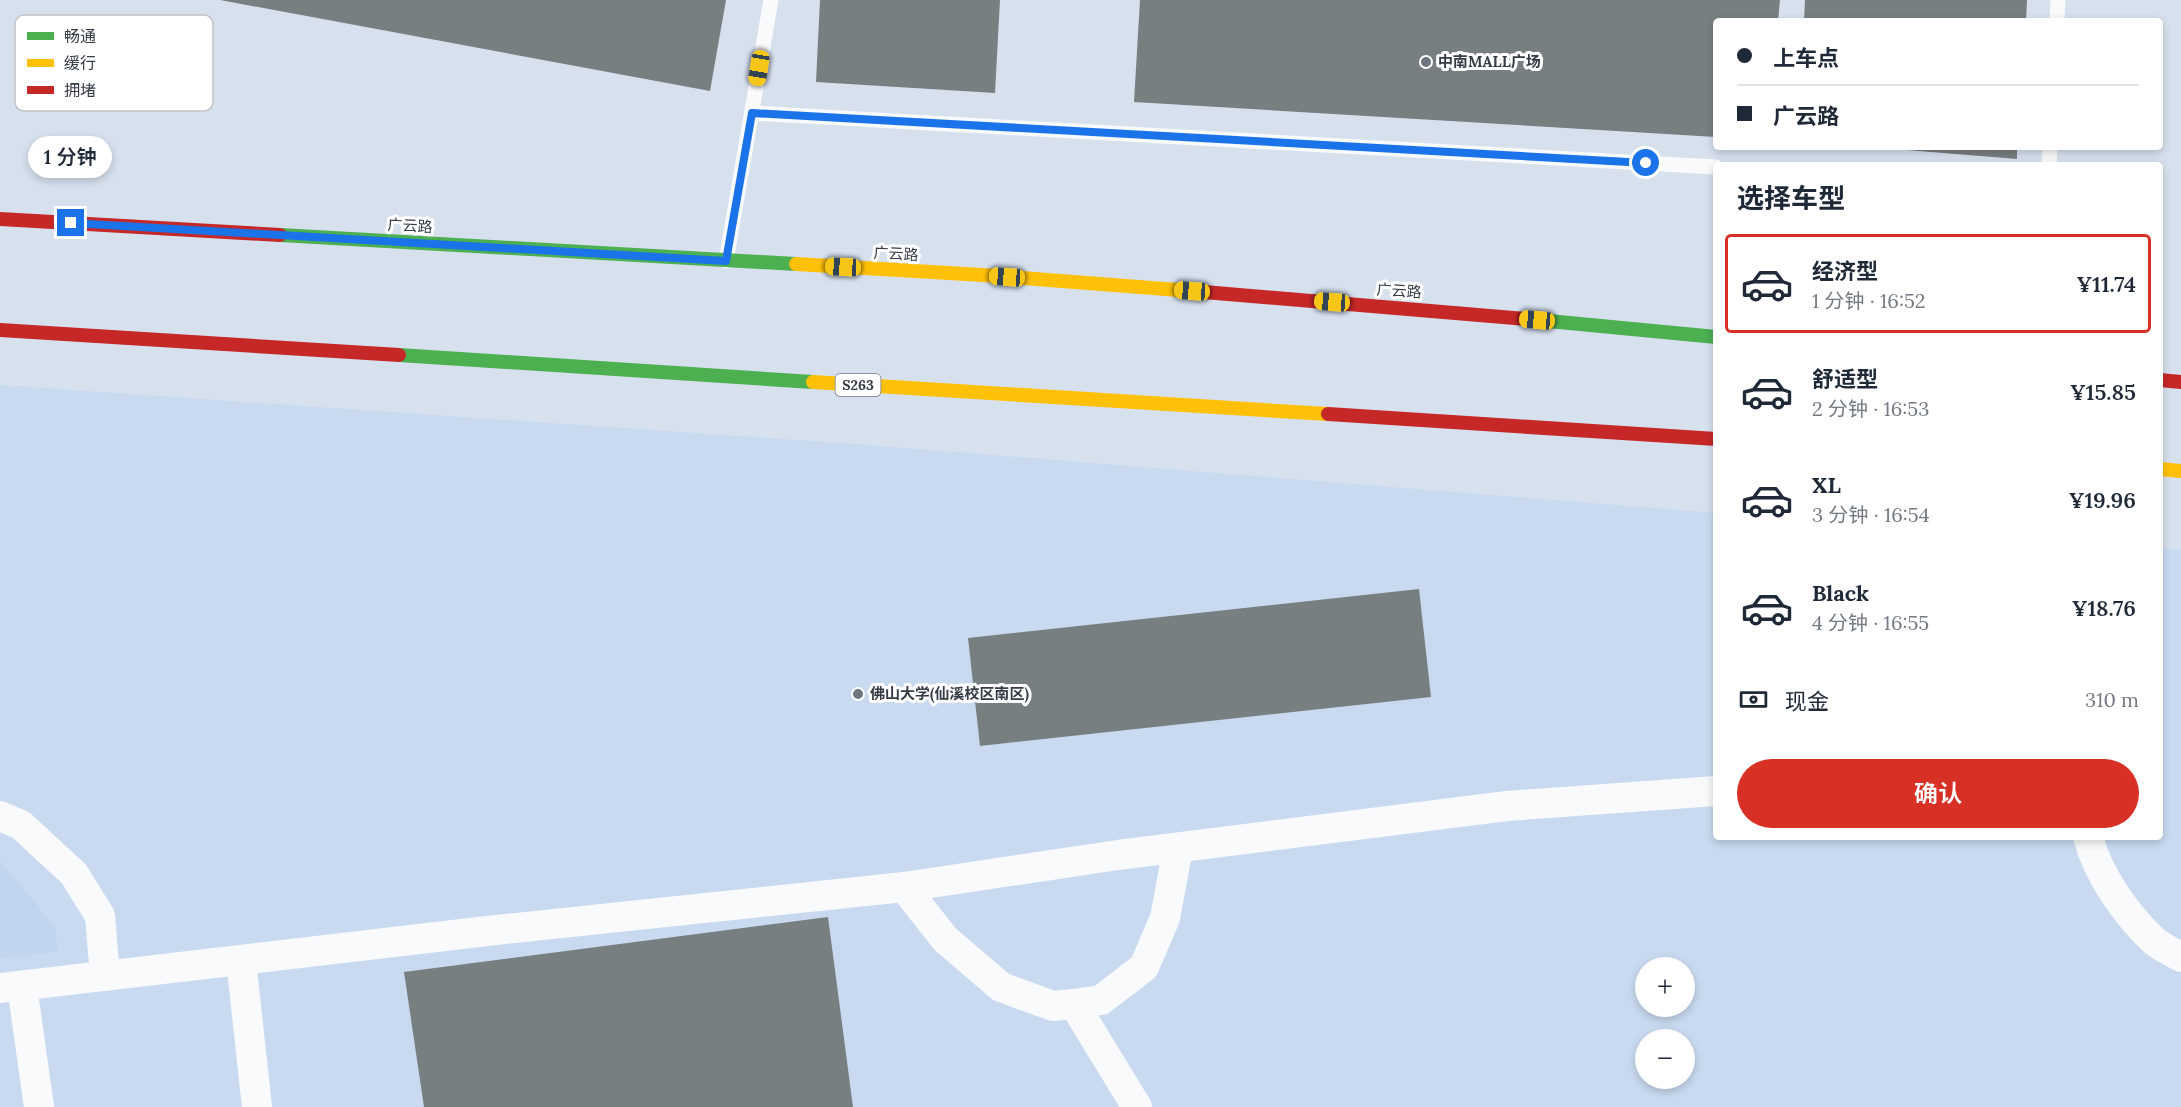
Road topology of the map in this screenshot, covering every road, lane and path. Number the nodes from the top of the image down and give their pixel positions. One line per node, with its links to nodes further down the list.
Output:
1 (771, 0): 4 (lane)
2 (2058, 0): 3 (lane)
3 (2057, 18)
4 (752, 113): 5 (lane); 7 (lane)
5 (1713, 166)
6 (0, 219): 7 (main road, 广云路)
7 (726, 261): 9 (main road, 广云路)
8 (0, 330): 12 (main road, S263)
9 (1713, 337)
10 (2163, 380): 11 (main road)
11 (2181, 382)
12 (1713, 440)
13 (2163, 469): 14 (main road)
14 (2181, 471)
15 (1713, 790): 18 (street)
16 (0, 816): 22 (street)
17 (2089, 840): 20 (street)
18 (1178, 848): 19 (street); 24 (street)
19 (904, 887): 21 (street); 24 (street)
20 (2181, 957)
21 (242, 960): 22 (street); 26 (street)
22 (105, 976): 23 (street)
23 (11, 987): 25 (street)
24 (1074, 1004): 27 (street)
25 (39, 1107)
26 (257, 1107)
27 (1137, 1107)

